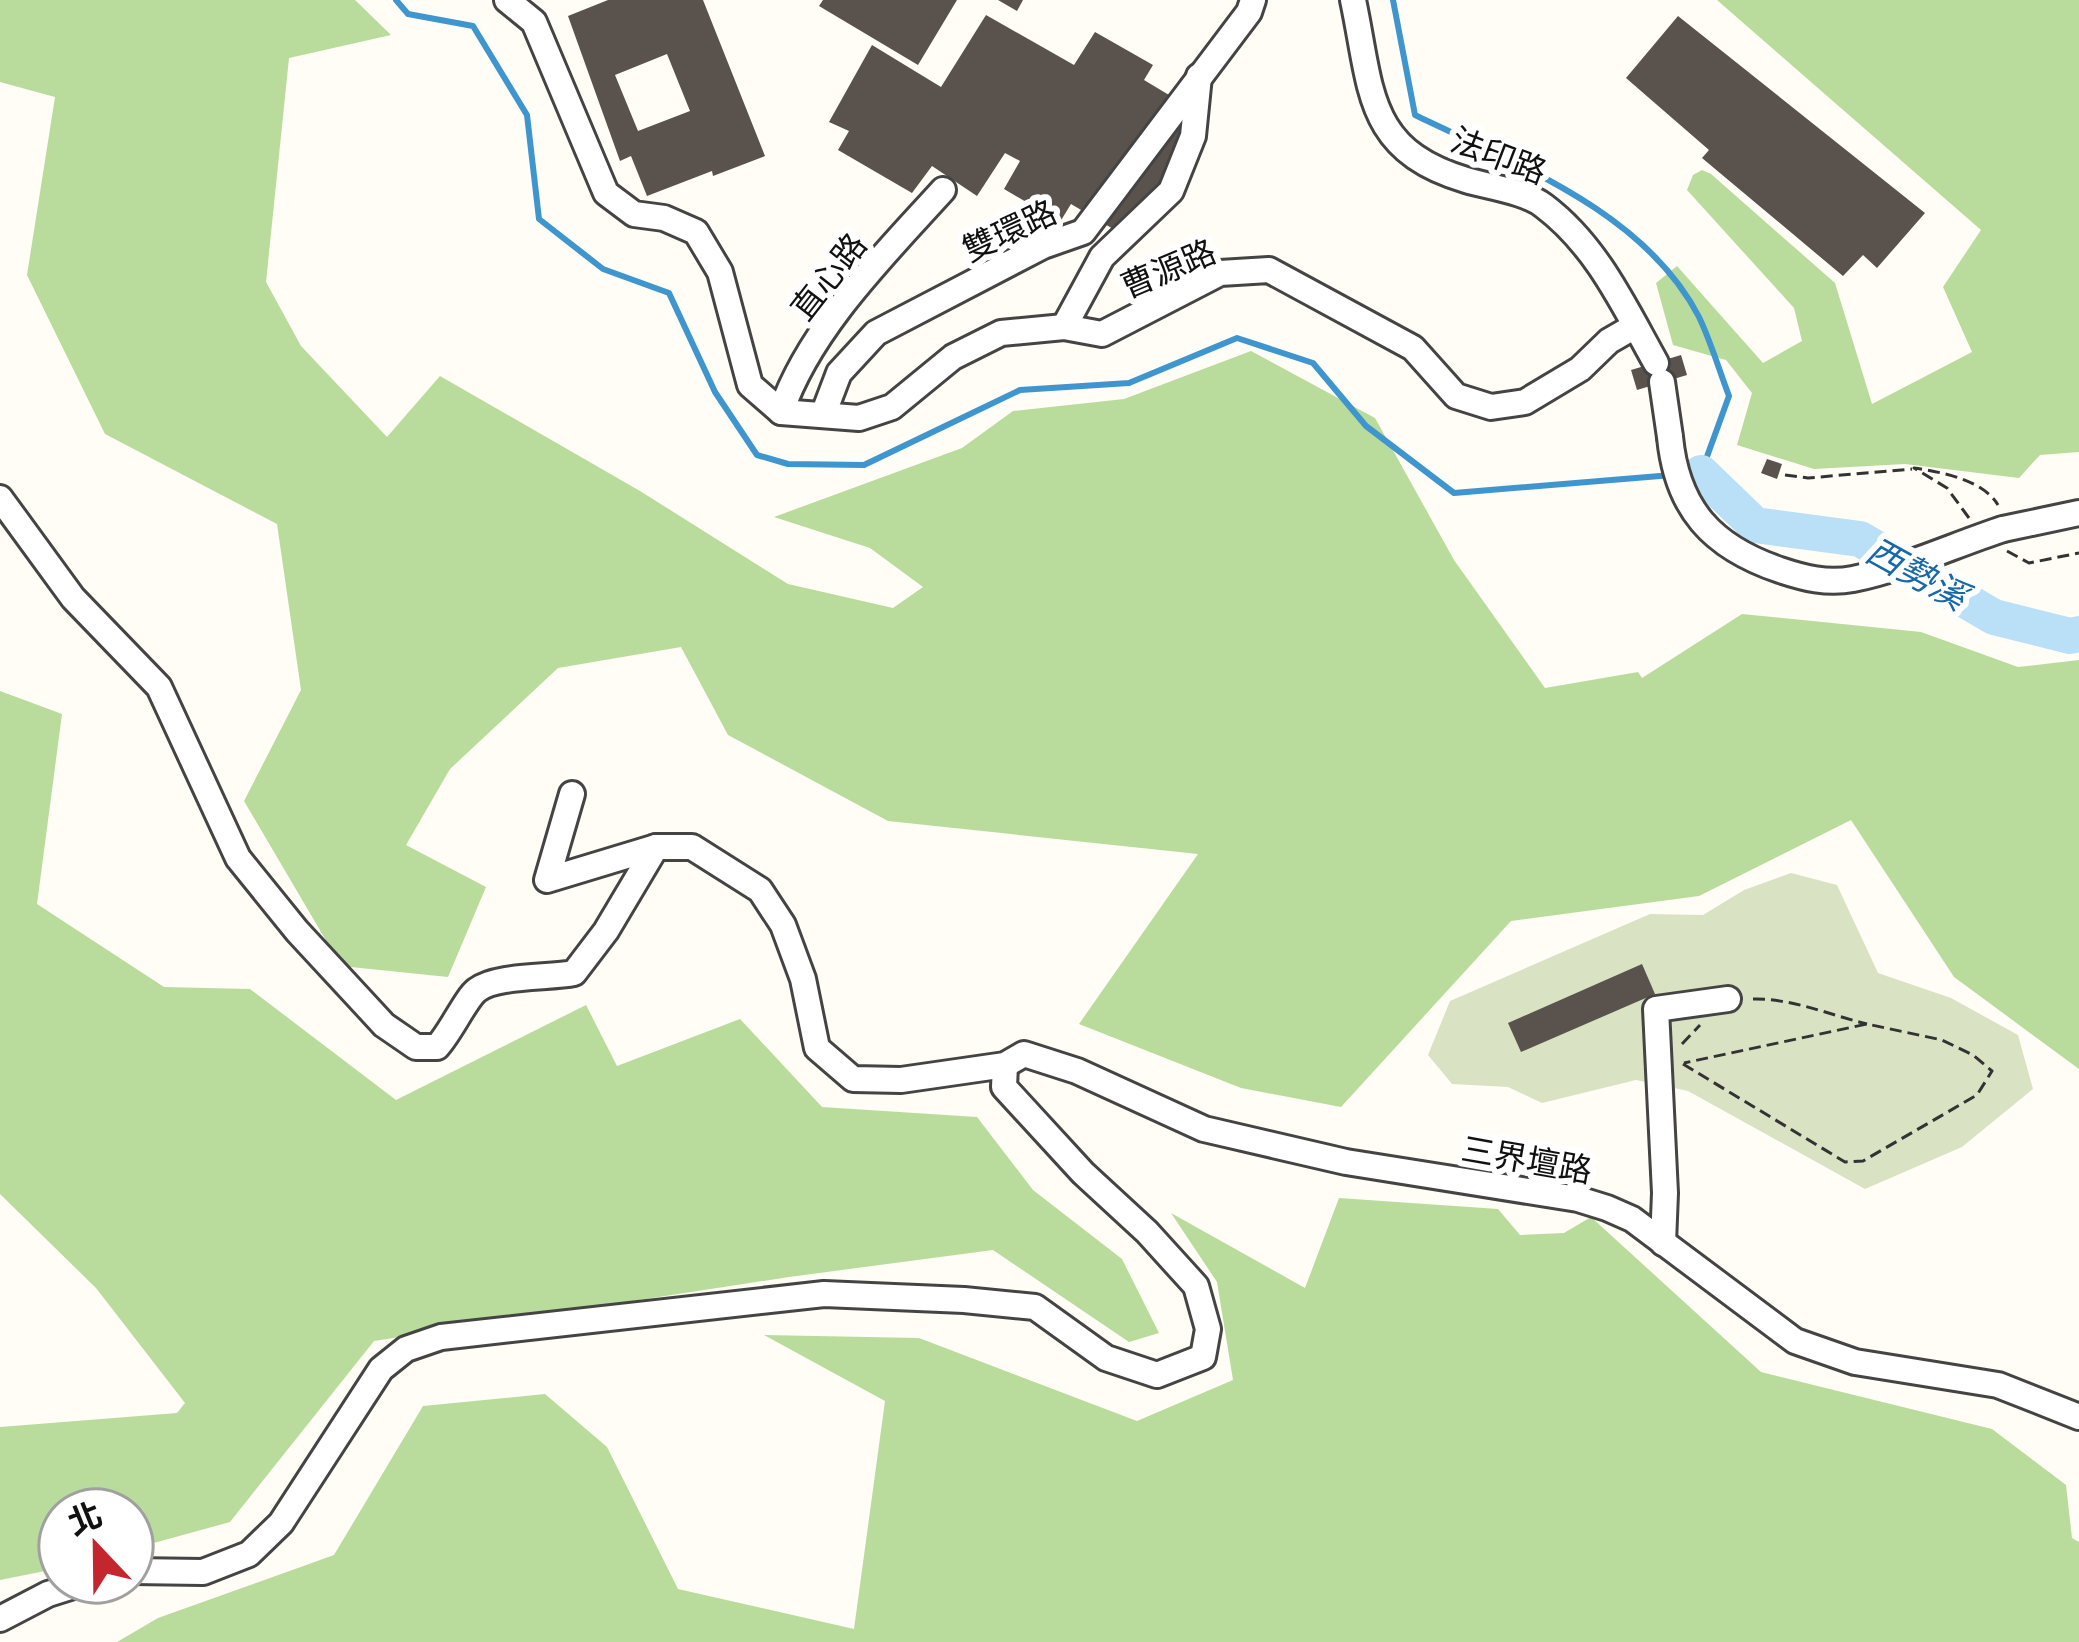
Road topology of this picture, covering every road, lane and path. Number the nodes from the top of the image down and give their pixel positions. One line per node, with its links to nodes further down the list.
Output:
1 (507, 0): 10 (street)
2 (1253, 0): 4 (street, 雙環路)
3 (1352, 0): 8 (street, 法印路)
4 (1199, 74): 6 (street, 雙環路); 7 (street)
5 (943, 190): 10 (street, 直心路)
6 (1059, 240): 7 (street); 11 (street, 雙環路)
7 (1102, 257): 9 (street)
8 (1635, 326): 9 (street, 曹源路); 15 (street, 法印路, bridge)
9 (1064, 327): 11 (street, 曹源路)
10 (781, 412): 11 (street, 曹源路)
11 (823, 415)
12 (1914, 468): 13 (path)
13 (1785, 475)
14 (0, 498): 17 (street)
15 (2079, 513)
16 (572, 794): 17 (street)
17 (656, 848): 21 (street, 三界壇路)
18 (1728, 999): 19 (path); 20 (path); 22 (street)
19 (1867, 1024): 20 (path); 20 (path)
20 (1682, 1063)
21 (1005, 1065): 22 (street, 三界壇路); 24 (street)
22 (1663, 1243): 23 (street, 三界壇路)
23 (2079, 1417)
24 (156, 1571)
25 (36, 1600): 26 (street)
26 (0, 1619)

